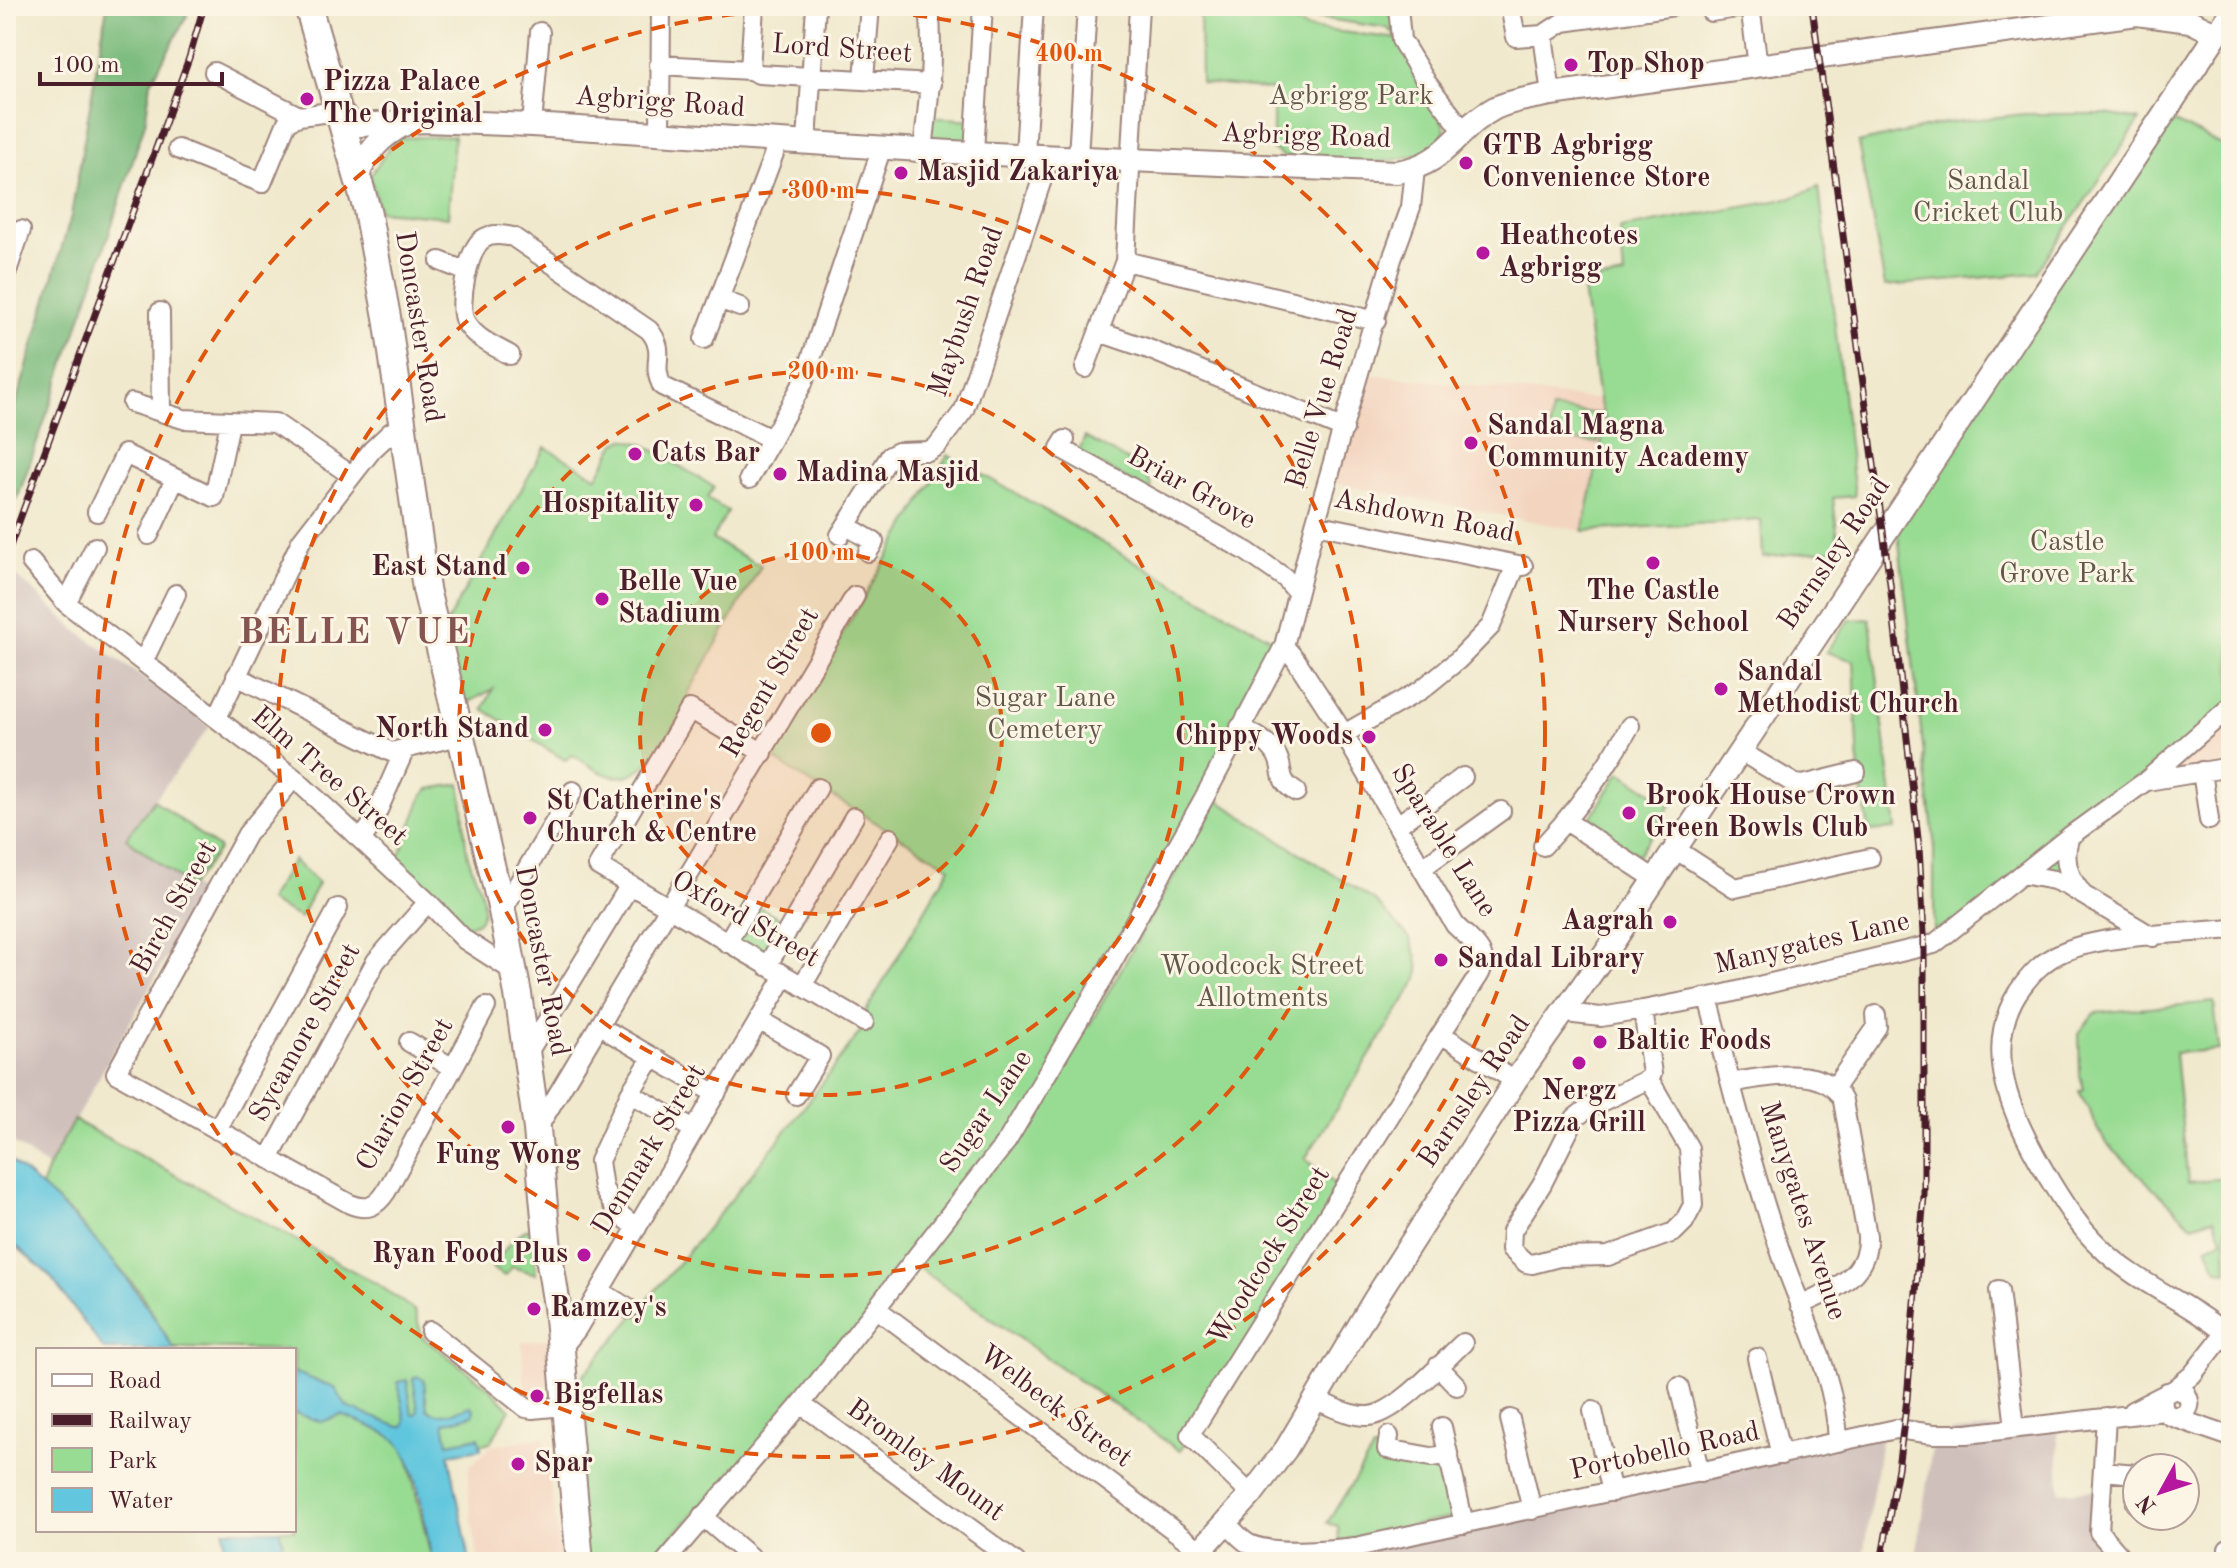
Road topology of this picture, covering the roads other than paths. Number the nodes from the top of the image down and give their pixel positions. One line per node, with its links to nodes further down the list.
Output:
1 (308, 6): 25 (highway, Doncaster Road)
2 (661, 6): 21 (street)
3 (754, 6): 23 (street)
4 (816, 6): 26 (street)
5 (870, 6): 27 (street)
6 (929, 6): 28 (street)
7 (983, 6): 42 (street)
8 (1034, 6): 43 (street)
9 (1087, 6): 45 (street)
10 (1139, 6): 46 (street)
11 (1398, 6): 36 (street)
12 (1510, 6): 20 (street)
13 (1674, 6): 17 (street)
14 (1710, 6): 22 (street)
15 (2106, 12): 19 (main road, Agbrigg Road); 22 (main road, Agbrigg Road)
16 (2231, 13): 19 (main road, Barnsley Road)
17 (1562, 14): 20 (street)
18 (540, 32): 34 (street)
19 (2217, 34): 94 (main road, Barnsley Road)
20 (1543, 35): 29 (street)
21 (659, 65): 23 (street, Lord Street); 35 (street)
22 (1758, 66): 29 (main road, Agbrigg Road)
23 (750, 70): 26 (street, Lord Street)
24 (214, 72): 32 (street)
25 (327, 73): 30 (highway, Doncaster Road); 31 (main road)
26 (811, 77): 27 (street, Lord Street); 38 (street)
27 (864, 79): 28 (street, Lord Street)
28 (931, 84): 41 (street)
29 (1551, 94): 36 (main road, Agbrigg Road)
30 (339, 111): 31 (main road, Agbrigg Road); 32 (street); 33 (main road, Agbrigg Road); 48 (highway, Doncaster Road)
31 (368, 115): 33 (main road, Agbrigg Road)
32 (299, 116): 40 (street)
33 (410, 121): 34 (main road, Agbrigg Road); 48 (main road)
34 (532, 125): 35 (main road, Agbrigg Road)
35 (660, 133): 37 (main road, Agbrigg Road)
36 (1465, 133): 47 (main road, Agbrigg Road)
37 (779, 140): 38 (main road, Agbrigg Road); 54 (street)
38 (807, 141): 39 (main road, Agbrigg Road)
39 (882, 147): 41 (main road, Agbrigg Road); 69 (street)
40 (178, 149)
41 (923, 149): 42 (main road, Agbrigg Road)
42 (974, 152): 43 (main road, Agbrigg Road)
43 (1025, 154): 44 (main road, Agbrigg Road)
44 (1050, 156): 45 (main road, Agbrigg Road); 78 (street, Maybush Road)
45 (1078, 157): 46 (main road, Agbrigg Road)
46 (1132, 159): 47 (main road, Agbrigg Road); 51 (street)
47 (1415, 169): 57 (street, Belle Vue Road)
48 (357, 177): 68 (highway, Doncaster Road)
49 (21, 230): 53 (street)
50 (440, 261): 52 (street)
51 (1125, 261): 57 (street); 58 (street)
52 (467, 272): 59 (street); 69 (street)
53 (6, 274)
54 (719, 299): 55 (street); 60 (street)
55 (740, 307)
56 (160, 312): 65 (street)
57 (1376, 321): 67 (street, Belle Vue Road)
58 (1099, 332): 63 (street); 67 (street)
59 (473, 333): 61 (street); 62 (street)
60 (704, 339)
61 (464, 351)
62 (510, 355)
63 (1085, 368)
64 (132, 403): 65 (street)
65 (161, 412): 66 (street)
66 (230, 423): 71 (street); 72 (street)
67 (1344, 429): 75 (street, Belle Vue Road)
68 (402, 430): 71 (street); 124 (highway, Doncaster Road)
69 (771, 439): 73 (street)
70 (1065, 440): 80 (street, Briar Grove)
71 (351, 475): 86 (street)
72 (175, 479): 74 (street); 76 (street)
73 (749, 479)
74 (97, 512)
75 (1315, 524): 80 (street, Belle Vue Road); 91 (street, Ashdown Road)
76 (149, 535)
77 (95, 547): 83 (street)
78 (868, 552)
79 (31, 562): 83 (street, Elm Tree Street)
80 (1296, 591): 84 (street, Belle Vue Road)
81 (176, 594): 85 (street)
82 (855, 596): 95 (street, Regent Street)
83 (66, 603): 85 (street, Elm Tree Street)
84 (1284, 646): 90 (street, Sugar Lane); 91 (street, Sparable Lane)
85 (143, 662): 88 (street, Elm Tree Street)
86 (236, 676): 88 (street); 93 (street)
87 (2231, 706): 101 (street, Manygates Lane)
88 (217, 718): 100 (street, Elm Tree Street)
89 (1630, 726): 108 (street)
90 (1240, 727): 104 (street); 162 (street, Sugar Lane)
91 (1344, 734): 109 (street, Sparable Lane)
92 (451, 738): 93 (street)
93 (405, 749): 112 (street)
94 (1740, 751): 98 (street); 114 (main road, Barnsley Road)
95 (763, 753): 119 (street, Oxford Street); 123 (street, Regent Street)
96 (2231, 767): 97 (street)
97 (2202, 771): 101 (street); 107 (street)
98 (1856, 772)
99 (1463, 777): 109 (street)
100 (294, 778): 112 (street, Elm Tree Street); 154 (street, Birch Street)
101 (2146, 781): 110 (street, Manygates Lane)
102 (818, 788): 127 (street)
103 (573, 791): 124 (street)
104 (1296, 792)
105 (1501, 811): 116 (street)
106 (854, 817): 129 (street)
107 (2209, 820)
108 (1566, 821): 113 (street); 118 (street)
109 (1398, 825): 116 (street, Sparable Lane)
110 (2070, 836): 117 (street, Manygates Lane); 120 (street)
111 (890, 838): 132 (street)
112 (361, 840): 121 (street, Elm Tree Street)
113 (1543, 846)
114 (1675, 849): 115 (street); 118 (main road, Barnsley Road)
115 (1870, 858)
116 (1422, 868): 141 (street, Sparable Lane)
117 (2022, 874): 120 (street); 133 (street, Manygates Lane)
118 (1655, 879): 136 (main road, Barnsley Road)
119 (630, 885): 123 (street, Oxford Street); 143 (street)
120 (2082, 894): 126 (street)
121 (428, 902): 128 (street, Elm Tree Street); 156 (street, Sycamore Street)
122 (338, 908): 154 (street)
123 (669, 909): 127 (street, Oxford Street); 140 (street, Regent Street)
124 (503, 918): 128 (street); 130 (highway, Doncaster Road)
125 (2231, 929): 126 (street)
126 (2153, 937): 164 (street)
127 (727, 943): 129 (street, Oxford Street)
128 (471, 944): 130 (street, Elm Tree Street)
129 (767, 966): 131 (street, Oxford Street)
130 (513, 971): 143 (highway, Doncaster Road)
131 (785, 976): 132 (street, Oxford Street); 138 (street, Denmark Street)
132 (802, 986): 139 (street, Oxford Street)
133 (1708, 998): 135 (street, Manygates Lane); 148 (street, Manygates Avenue)
134 (486, 1007): 145 (street, Clarion Street)
135 (1643, 1010): 136 (street, Manygates Lane); 146 (street)
136 (1565, 1013): 147 (main road, Barnsley Road)
137 (1876, 1015): 149 (street)
138 (759, 1020): 151 (street, Denmark Street); 152 (street)
139 (864, 1022)
140 (605, 1029): 144 (street); 153 (street, Regent Street)
141 (1441, 1034): 147 (street); 193 (street, Woodcock Street)
142 (409, 1042): 145 (street)
143 (527, 1054): 153 (highway, Doncaster Road)
144 (652, 1058): 150 (street); 151 (street)
145 (453, 1068): 156 (street, Clarion Street)
146 (1649, 1079): 146 (street)
147 (1515, 1081): 173 (main road, Barnsley Road)
148 (1731, 1083): 149 (street); 160 (street, Manygates Avenue)
149 (1834, 1088): 160 (street)
150 (630, 1093): 155 (street); 157 (street)
151 (716, 1094): 155 (street, Denmark Street)
152 (796, 1095)
153 (537, 1129): 166 (highway, Doncaster Road)
154 (217, 1130): 156 (street)
155 (694, 1130): 157 (street, Denmark Street)
156 (269, 1159)
157 (637, 1228): 159 (street, Denmark Street)
158 (1999, 1290): 183 (street)
159 (600, 1291): 161 (street); 166 (street, Denmark Street)
160 (1800, 1305): 186 (street, Manygates Avenue)
161 (630, 1308)
162 (877, 1309): 174 (street, Sugar Lane); 200 (street, Welbeck Street)
163 (430, 1331): 176 (street)
164 (2228, 1332): 169 (street, Portobello Road)
165 (1463, 1343): 168 (street)
166 (560, 1350): 176 (highway, Doncaster Road)
167 (1757, 1358): 188 (street)
168 (1438, 1366): 170 (street); 173 (street)
169 (2192, 1375): 172 (street, Portobello Road); 175 (street)
170 (1457, 1386)
171 (1679, 1387): 190 (street)
172 (2171, 1390): 175 (street); 178 (street); 179 (street, Portobello Road)
173 (1314, 1399): 193 (main road, Barnsley Road)
174 (801, 1404): 197 (street, Sugar Lane); 204 (street, Bromley Mount)
175 (2190, 1405): 178 (street, Portobello Road); 181 (street)
176 (564, 1406): 201 (highway, Doncaster Road)
177 (1593, 1411): 192 (street)
178 (2167, 1414): 179 (street, Portobello Road); 181 (street)
179 (2116, 1416): 183 (street, Portobello Road); 189 (street)
180 (1510, 1419): 196 (street)
181 (2201, 1426): 185 (street)
182 (1442, 1427): 187 (street)
183 (2015, 1428): 186 (street, Portobello Road)
184 (1389, 1436): 187 (street)
185 (2231, 1437)
186 (1838, 1442): 188 (street, Portobello Road)
187 (1448, 1455): 199 (street)
188 (1781, 1455): 190 (street, Portobello Road)
189 (2103, 1471): 191 (street); 194 (street)
190 (1700, 1473): 192 (street, Portobello Road)
191 (2121, 1473)
192 (1612, 1492): 196 (street, Portobello Road)
193 (1251, 1495): 198 (main road, Barnsley Road)
194 (2101, 1502): 195 (street); 205 (street)
195 (2121, 1503)
196 (1532, 1510): 199 (street, Portobello Road)
197 (702, 1516): 202 (street, Sugar Lane); 203 (street)
198 (1226, 1522): 199 (street, Portobello Road); 200 (main road, Barnsley Road)
199 (1464, 1524)
200 (1195, 1556)
201 (580, 1562)
202 (665, 1562)
203 (756, 1562)
204 (1016, 1562)
205 (2125, 1562)

